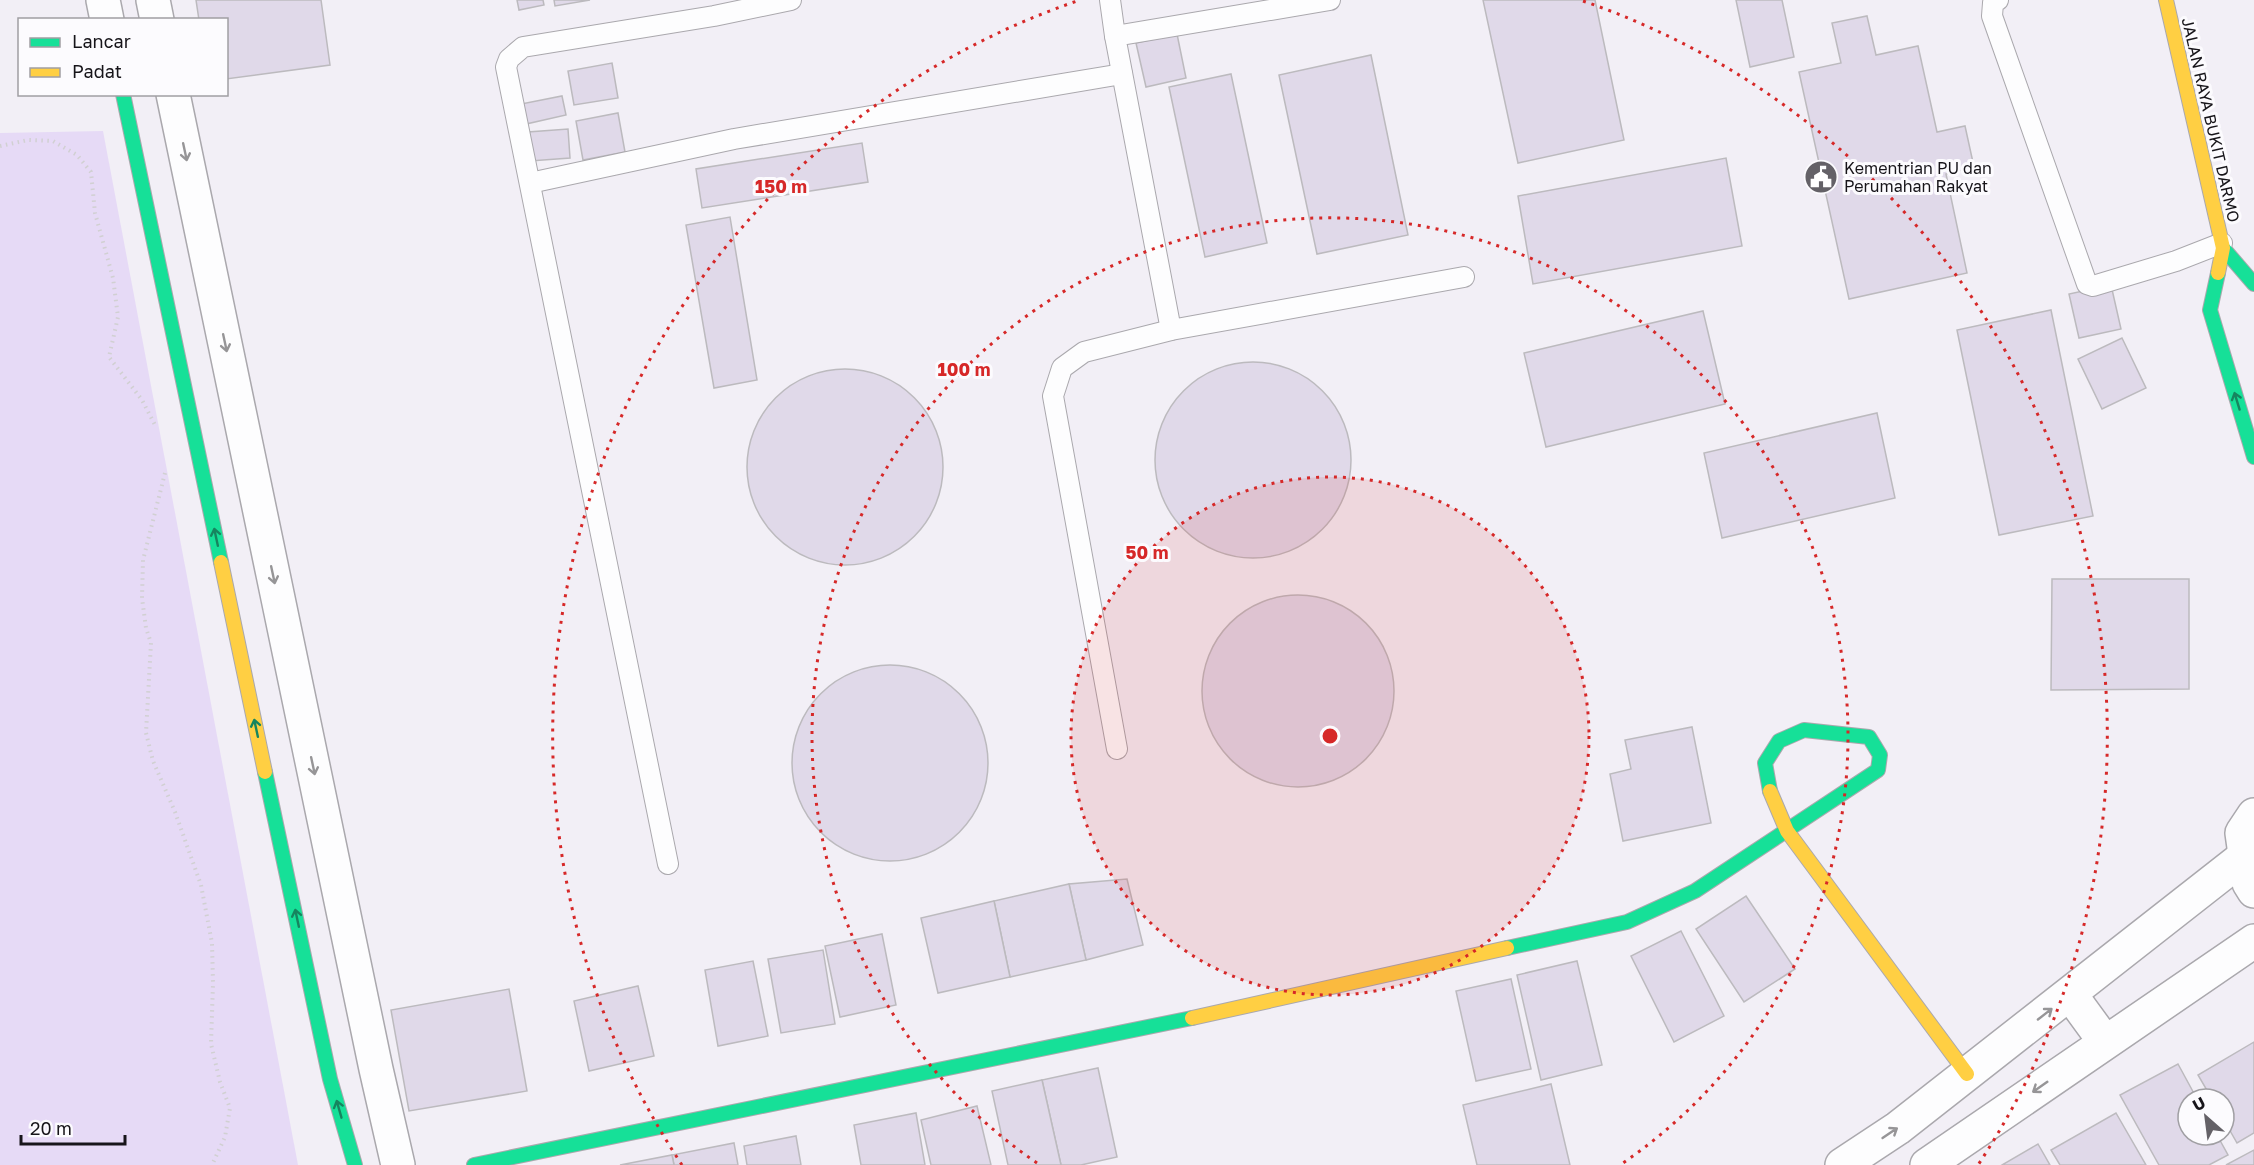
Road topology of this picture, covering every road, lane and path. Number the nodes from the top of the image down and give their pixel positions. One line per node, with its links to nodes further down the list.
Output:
1 (103, 0): 8 (street)
2 (153, 0): 9 (street)
3 (791, 0): 15 (lane)
4 (1110, 0): 10 (lane)
5 (1330, 0): 10 (lane)
6 (1998, 0): 16 (lane)
7 (2166, 0): 16 (street, JALAN RAYA BUKIT DARMO)
8 (107, 18)
9 (157, 18)
10 (1115, 36): 11 (lane)
11 (1122, 74): 15 (lane); 19 (lane)
12 (123, 96): 34 (street, one-way to 12)
13 (173, 96): 35 (street, one-way to 35)
14 (0, 146): 20 (path)
15 (530, 183): 27 (lane)
16 (2223, 246): 18 (street, JALAN RAYA BUKIT DARMO); 21 (street, JALAN RAYA BUKIT DARMO, one-way to 16)
17 (1464, 277): 19 (lane)
18 (2254, 284)
19 (1171, 330): 23 (lane)
20 (158, 431)
21 (2254, 457)
22 (163, 464): 33 (path)
23 (1117, 748)
24 (2254, 815): 26 (street)
25 (1787, 831): 25 (street); 32 (street); 36 (street)
26 (2245, 856): 28 (street); 30 (street)
27 (668, 864)
28 (2254, 891)
29 (2254, 941): 31 (street)
30 (2070, 994): 31 (street); 32 (street, one-way to 30)
31 (2105, 1042): 38 (street, one-way to 38)
32 (1967, 1074): 37 (street, one-way to 32)
33 (212, 1165)
34 (354, 1165)
35 (398, 1165)
36 (474, 1165)
37 (1842, 1165)
38 (1927, 1165)

